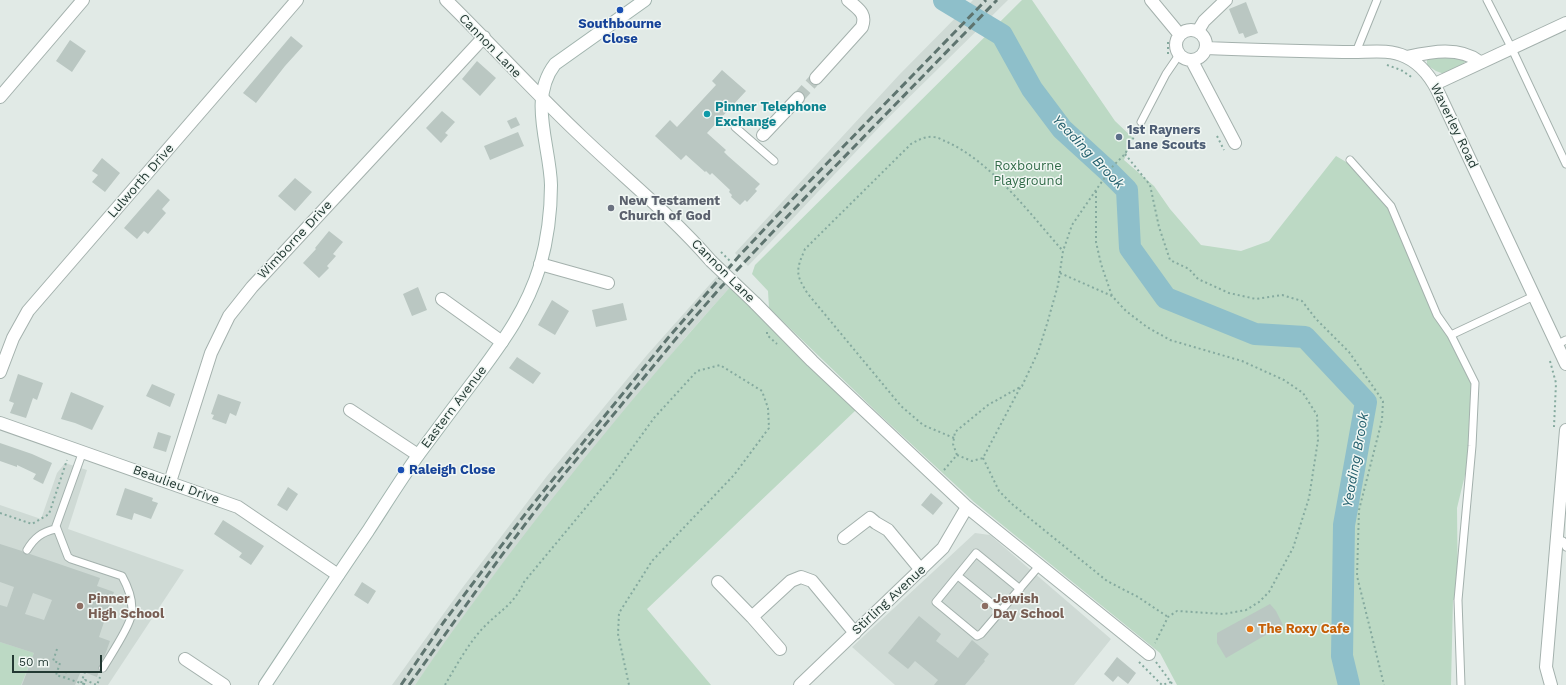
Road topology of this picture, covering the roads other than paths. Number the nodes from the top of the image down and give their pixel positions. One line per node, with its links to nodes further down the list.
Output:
1 (83, 0): 23 (street)
2 (297, 0): 42 (street, Lulworth Drive)
3 (446, 0): 13 (street, Cannon Lane)
4 (645, 0): 24 (street, Eastern Avenue)
5 (848, 0): 21 (street)
6 (1151, 0): 12 (street)
7 (1226, 0): 11 (street)
8 (1376, 0): 16 (lane)
9 (1487, 0): 15 (lane)
10 (1566, 23): 15 (street)
11 (1198, 31): 12 (street); 14 (street)
12 (1180, 35): 17 (street)
13 (484, 37): 24 (street, Cannon Lane); 48 (street, Wimborne Drive)
14 (1206, 48): 16 (street, Waverley Road); 19 (street)
15 (1512, 48): 20 (street); 33 (lane)
16 (1356, 52): 18 (street, Waverley Road)
17 (1179, 55): 19 (street); 26 (lane)
18 (1407, 57): 20 (street); 22 (street, Waverley Road)
19 (1192, 61): 30 (street)
20 (1480, 62): 22 (street)
21 (816, 78)
22 (1435, 84): 36 (street, Waverley Road)
23 (0, 97)
24 (542, 98): 34 (street, Eastern Avenue); 49 (street, Cannon Lane, bridge)
25 (798, 98): 28 (street)
26 (1141, 122)
27 (735, 127): 29 (lane)
28 (763, 135): 29 (lane)
29 (754, 144): 32 (lane)
30 (1234, 144)
31 (1350, 160): 38 (lane)
32 (774, 162)
33 (1566, 164)
34 (540, 264): 35 (street); 39 (street, Eastern Avenue)
35 (608, 283)
36 (1534, 296): 38 (lane); 40 (street, Waverley Road)
37 (442, 299): 39 (street)
38 (1451, 335): 70 (lane)
39 (502, 342): 47 (street, Eastern Avenue)
40 (1562, 342): 41 (street, Waverley Road)
41 (1566, 364)
42 (0, 372)
43 (350, 410): 47 (street)
44 (0, 423): 46 (street, Beaulieu Drive)
45 (1566, 434): 52 (street)
46 (77, 449): 48 (street, Beaulieu Drive); 50 (lane)
47 (418, 455): 56 (street, Eastern Avenue)
48 (170, 482): 56 (street, Beaulieu Drive)
49 (967, 507): 54 (street, Cannon Lane); 55 (street, Stirling Avenue)
50 (56, 526): 53 (lane); 66 (lane)
51 (844, 538): 55 (street)
52 (1561, 543): 71 (street)
53 (27, 550)
54 (1039, 566): 59 (lane); 64 (street, Cannon Lane)
55 (921, 570): 62 (street, Stirling Avenue)
56 (338, 575): 68 (street, Eastern Avenue)
57 (958, 576): 59 (lane); 60 (lane); 60 (lane)
58 (718, 582): 61 (street)
59 (1020, 589): 60 (lane)
60 (1001, 611)
61 (752, 617): 62 (street); 63 (street)
62 (855, 633): 69 (street, Stirling Avenue)
63 (780, 649)
64 (1150, 654)
65 (185, 659): 67 (street)
66 (103, 668)
67 (224, 685)
68 (265, 685)
69 (800, 685)
70 (1461, 685)
71 (1551, 685)

